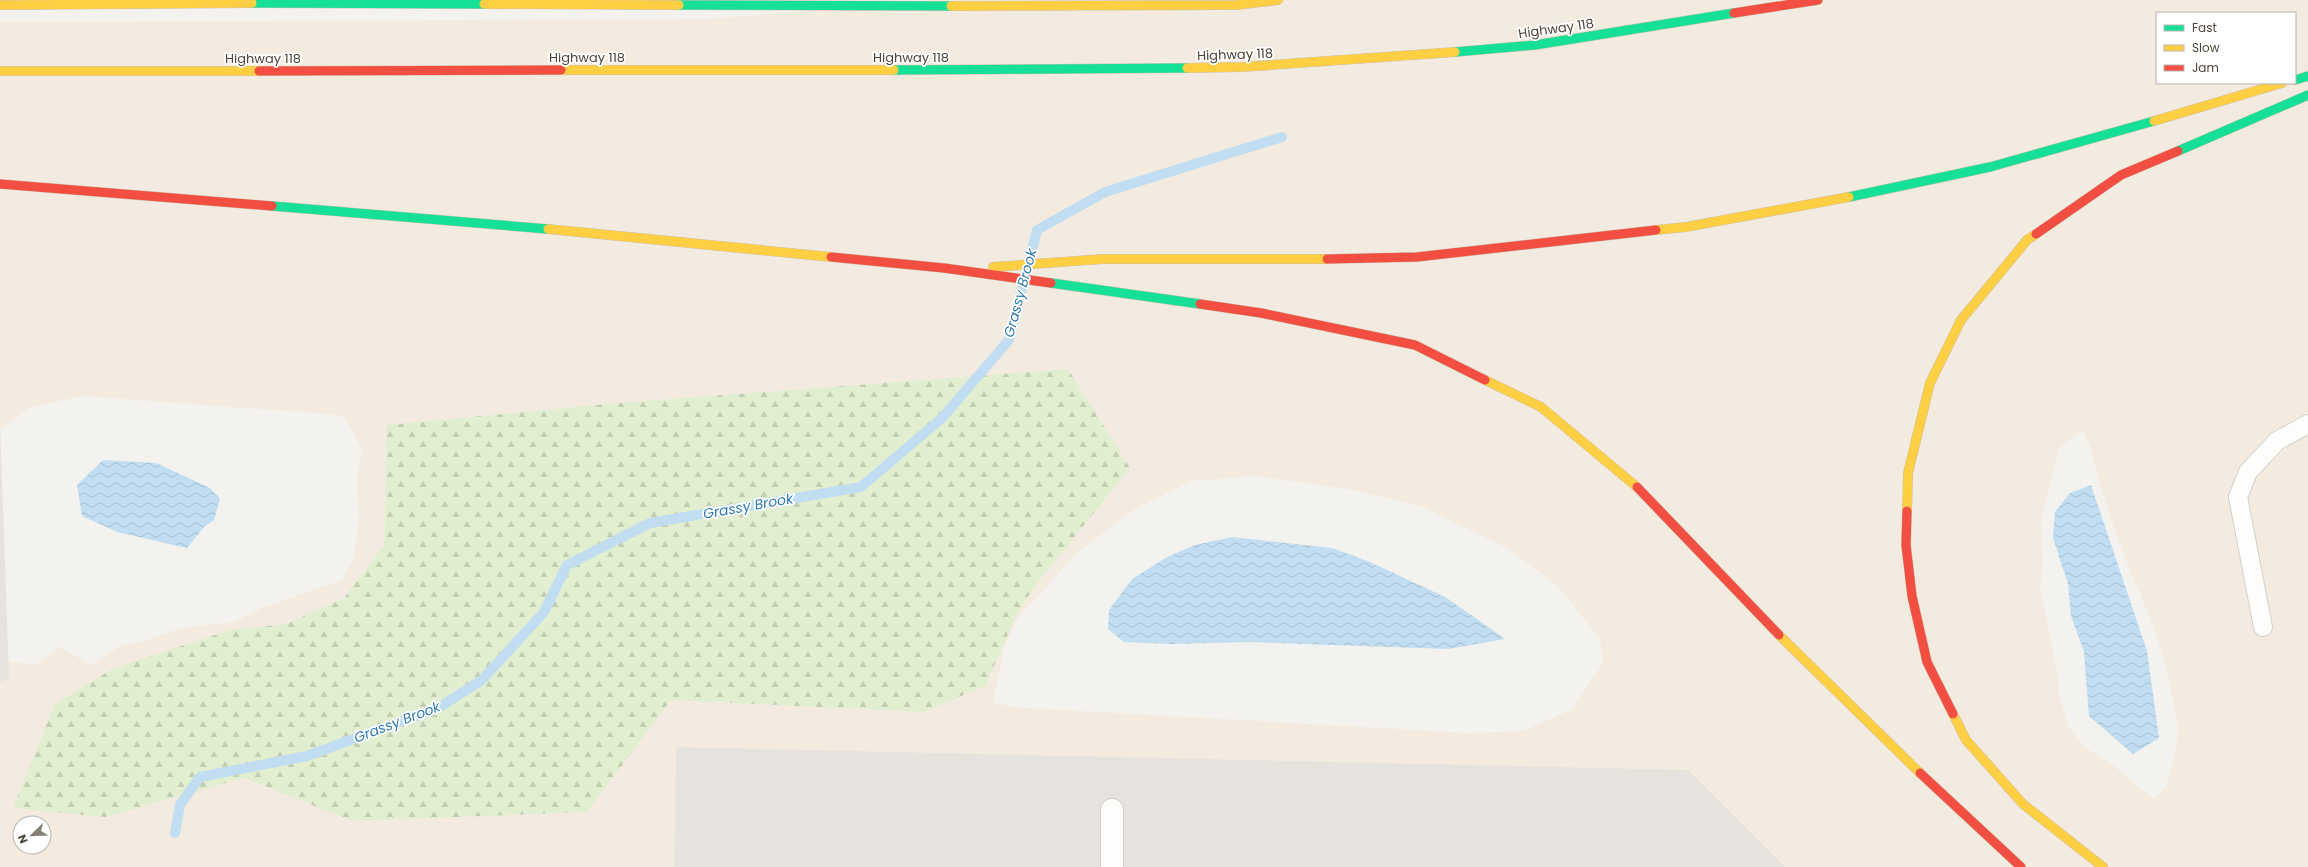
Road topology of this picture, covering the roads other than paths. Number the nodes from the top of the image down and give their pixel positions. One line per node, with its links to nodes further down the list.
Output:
1 (1278, 0): 3 (highway)
2 (1818, 0): 4 (highway, Highway 118)
3 (0, 5)
4 (0, 71)
5 (2308, 76): 6 (highway)
6 (2296, 80)
7 (2279, 84): 10 (highway)
8 (2308, 95): 16 (highway)
9 (0, 184): 10 (highway)
10 (984, 271): 15 (highway)
11 (2308, 424): 12 (lane)
12 (2263, 626)
13 (1112, 810): 14 (street)
14 (1112, 867)
15 (2021, 867)
16 (2103, 867)

